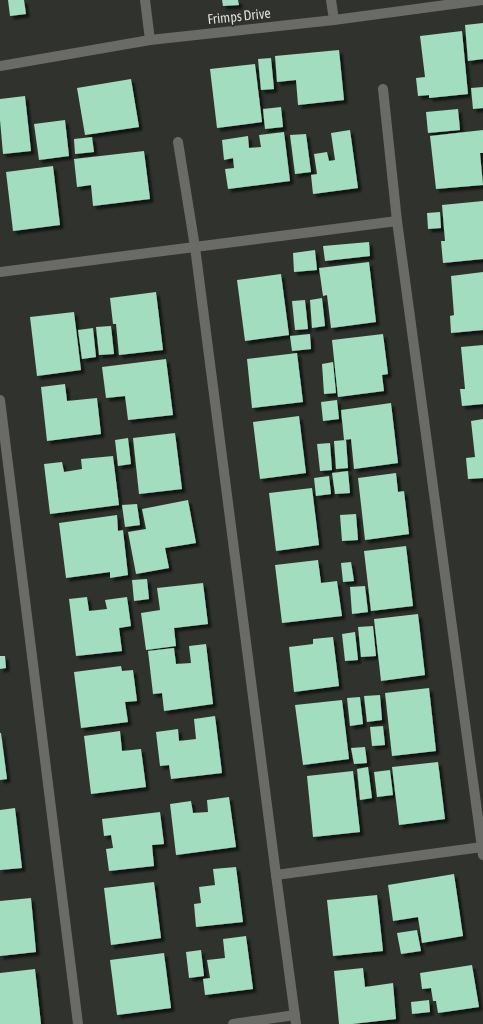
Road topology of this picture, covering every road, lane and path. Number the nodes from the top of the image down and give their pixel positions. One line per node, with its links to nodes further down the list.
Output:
1 (145, 0): 5 (street)
2 (331, 0): 4 (street)
3 (483, 0): 4 (street, Frimps Drive)
4 (334, 20): 5 (street, Frimps Drive)
5 (150, 40): 6 (street, Frimps Drive)
6 (0, 66)
7 (383, 89): 9 (street)
8 (178, 142): 10 (street)
9 (397, 221): 10 (street); 13 (street)
10 (194, 247): 11 (street); 14 (street)
11 (0, 272)
12 (0, 400): 16 (street)
13 (482, 851): 14 (street)
14 (276, 875): 15 (street)
15 (296, 1020): 17 (street)
16 (78, 1024)
17 (233, 1024)

